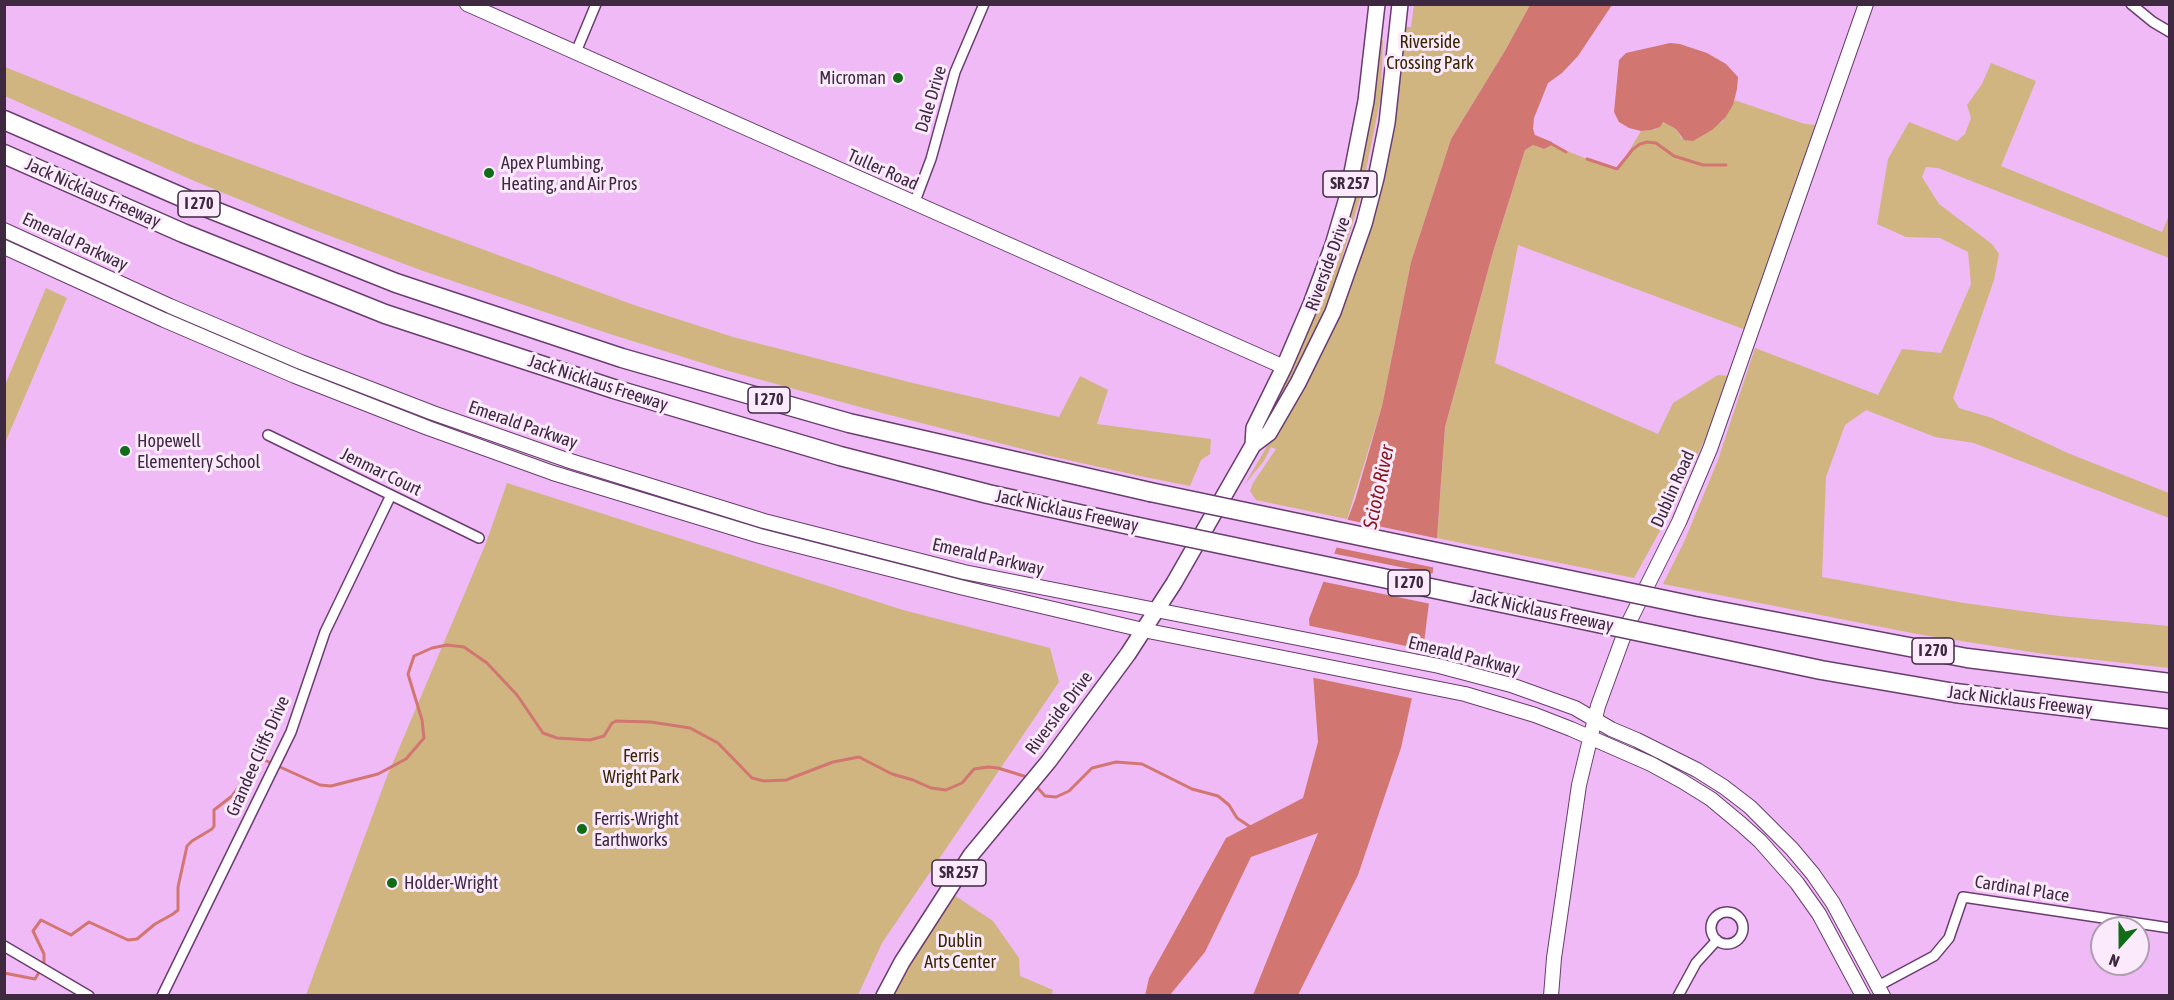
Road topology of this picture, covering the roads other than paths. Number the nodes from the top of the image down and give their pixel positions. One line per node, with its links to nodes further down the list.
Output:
1 (467, 4): 9 (main road, Tuller Road)
2 (596, 4): 9 (street)
3 (984, 4): 12 (street, Dale Drive)
4 (1377, 4): 15 (main road, Riverside Drive / SR 257)
5 (1400, 4): 17 (main road, Riverside Drive / SR 257)
6 (1866, 4): 23 (main road, Dublin Road)
7 (2131, 4): 8 (street)
8 (2169, 32)
9 (576, 52): 12 (main road, Tuller Road)
10 (4, 120): 22 (highway, Jack Nicklaus Freeway / I 270, bridge)
11 (4, 154): 24 (highway, Jack Nicklaus Freeway / I 270, bridge)
12 (914, 204): 15 (main road, Tuller Road)
13 (4, 230): 20 (main road, Emerald Parkway)
14 (4, 247): 21 (main road, Emerald Parkway)
15 (1284, 367): 17 (main road, Riverside Drive / SR 257)
16 (268, 435): 18 (street, Jenmar Court)
17 (1253, 445): 20 (main road, Riverside Drive / SR 257)
18 (391, 495): 19 (street, Jenmar Court); 31 (street, Grandee Cliffs Drive)
19 (479, 538)
20 (1156, 610): 21 (main road, Riverside Drive / SR 257); 23 (main road, Emerald Parkway)
21 (1143, 630): 25 (main road, Emerald Parkway); 32 (main road, Riverside Drive / SR 257)
22 (2169, 683)
23 (1595, 718): 25 (main road, Dublin Road); 29 (main road, Emerald Parkway)
24 (2169, 719)
25 (1590, 738): 33 (main road, Dublin Road); 35 (main road, Emerald Parkway)
26 (2169, 928): 29 (street, Cardinal Place)
27 (1717, 940): 34 (street)
28 (4, 946): 30 (street)
29 (1880, 991)
30 (89, 996)
31 (162, 996)
32 (884, 996)
33 (1551, 996)
34 (1678, 996)
35 (1863, 996)

